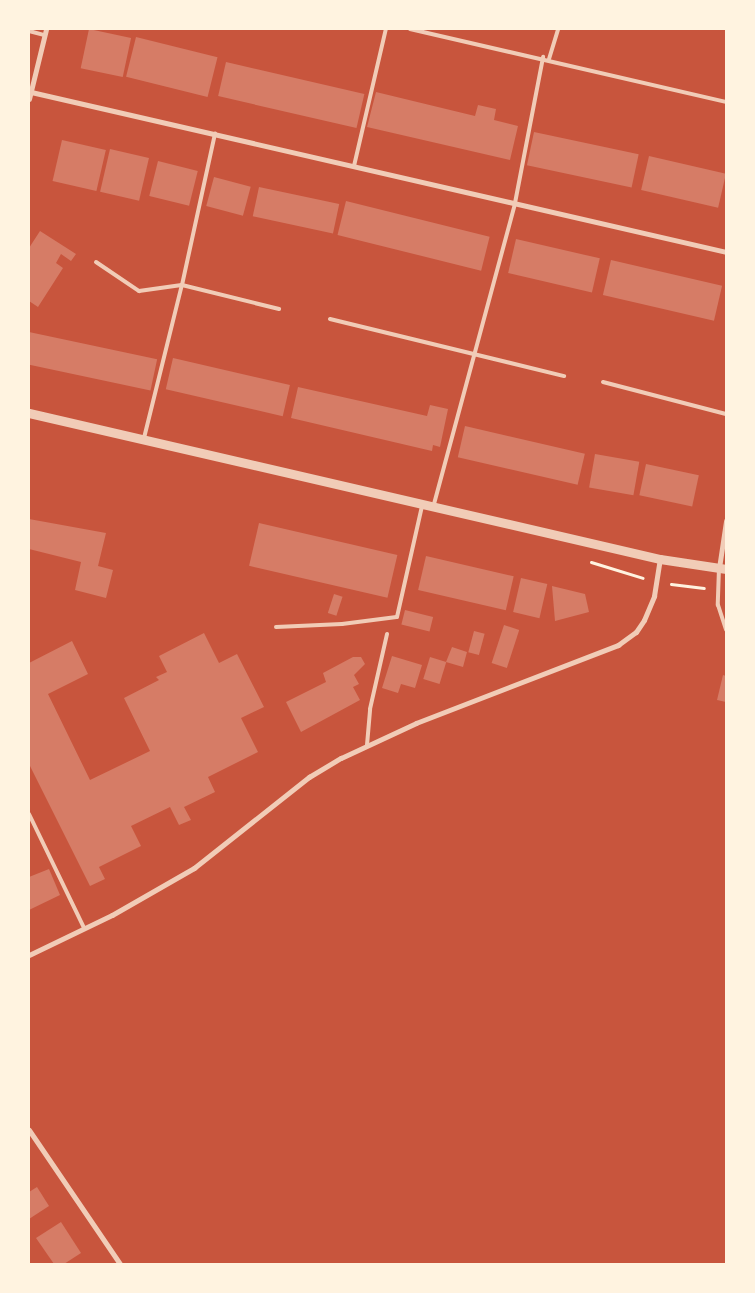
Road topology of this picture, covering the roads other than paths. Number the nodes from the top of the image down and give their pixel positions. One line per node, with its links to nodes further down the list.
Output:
1 (386, 29): 12 (lane)
2 (410, 29): 6 (lane)
3 (558, 29): 7 (lane)
4 (29, 31): 5 (lane)
5 (45, 32): 8 (street)
6 (543, 57): 7 (lane); 13 (lane)
7 (549, 59): 10 (lane)
8 (31, 92): 9 (street); 11 (street)
9 (29, 99)
10 (726, 102)
11 (215, 134): 12 (street); 16 (lane)
12 (354, 166): 13 (street)
13 (515, 203): 14 (street); 19 (lane)
14 (726, 252)
15 (96, 262): 16 (lane)
16 (182, 285): 17 (lane); 24 (lane)
17 (279, 309)
18 (330, 319): 19 (lane)
19 (473, 353): 20 (lane); 26 (lane)
20 (564, 376)
21 (603, 382): 23 (lane)
22 (29, 413): 24 (street)
23 (726, 414)
24 (144, 438): 25 (street)
25 (423, 502): 26 (street); 30 (lane)
26 (434, 504): 28 (street)
27 (726, 521): 29 (street)
28 (660, 559): 29 (street); 33 (street)
29 (723, 568): 31 (lane)
30 (276, 626)
31 (726, 630)
32 (387, 634): 33 (lane)
33 (367, 745): 35 (street)
34 (29, 814): 35 (lane)
35 (84, 928): 36 (street)
36 (29, 955)
37 (29, 1130): 38 (street)
38 (120, 1264)

